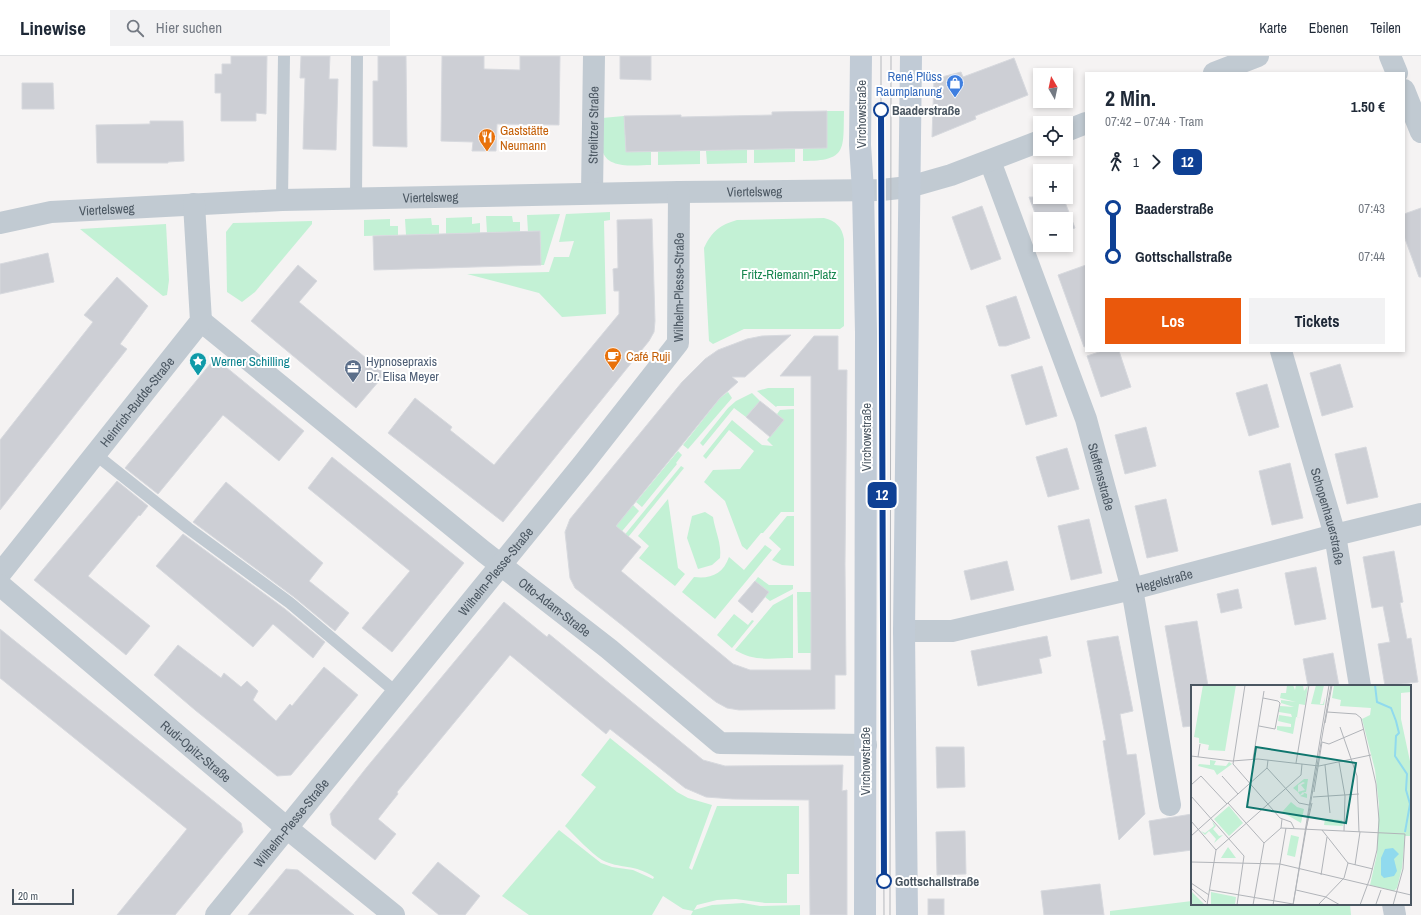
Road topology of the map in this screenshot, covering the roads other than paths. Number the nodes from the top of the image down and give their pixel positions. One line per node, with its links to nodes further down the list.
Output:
1 (284, 56): 21 (lane)
2 (357, 56): 20 (lane)
3 (594, 56): 19 (street, Strelitzer Straße)
4 (861, 56): 17 (main road, Virchowstraße)
5 (911, 56): 16 (main road)
6 (1258, 56): 8 (street)
7 (1390, 56): 9 (street)
8 (1217, 72)
9 (1397, 72)
10 (1405, 92): 13 (street)
11 (1085, 123): 12 (street)
12 (1073, 128)
13 (1421, 132)
14 (1033, 145): 15 (street)
15 (990, 161): 16 (street); 32 (street, Steffensstraße)
16 (910, 187): 17 (street, Viertelsweg); 33 (main road)
17 (863, 190): 18 (street, Viertelsweg); 36 (main road, Virchowstraße)
18 (679, 192): 19 (street, Viertelsweg); 29 (street, Wilhelm-Plesse-Straße)
19 (592, 193): 20 (street, Viertelsweg)
20 (356, 199): 21 (street, Viertelsweg)
21 (282, 200): 22 (street, Viertelsweg)
22 (194, 204): 23 (street, Viertelsweg); 24 (street)
23 (0, 223)
24 (201, 321): 26 (street, Heinrich-Budde-Straße); 29 (street, Otto-Adam-Straße)
25 (1281, 352): 28 (street, Schopenhauerstraße)
26 (95, 454): 30 (street, Heinrich-Budde-Straße); 35 (lane)
27 (1421, 514): 28 (street, Hegelstraße)
28 (1335, 534): 32 (street, Hegelstraße); 34 (street, Schopenhauerstraße)
29 (500, 565): 35 (street, Wilhelm-Plesse-Straße); 36 (street, Otto-Adam-Straße)
30 (0, 574)
31 (0, 585): 38 (street, Rudi-Opitz-Straße)
32 (1132, 589): 33 (street, Hegelstraße); 37 (street, Steffensstraße)
33 (904, 631): 43 (main road)
34 (1360, 685)
35 (397, 693): 38 (street, Wilhelm-Plesse-Straße)
36 (866, 745): 42 (main road, Virchowstraße)
37 (1170, 805)
38 (288, 828): 40 (street, Wilhelm-Plesse-Straße); 41 (street, Rudi-Opitz-Straße)
39 (1393, 905): 44 (street)
40 (216, 915)
41 (394, 915)
42 (865, 915)
43 (907, 915)
44 (1395, 915)

